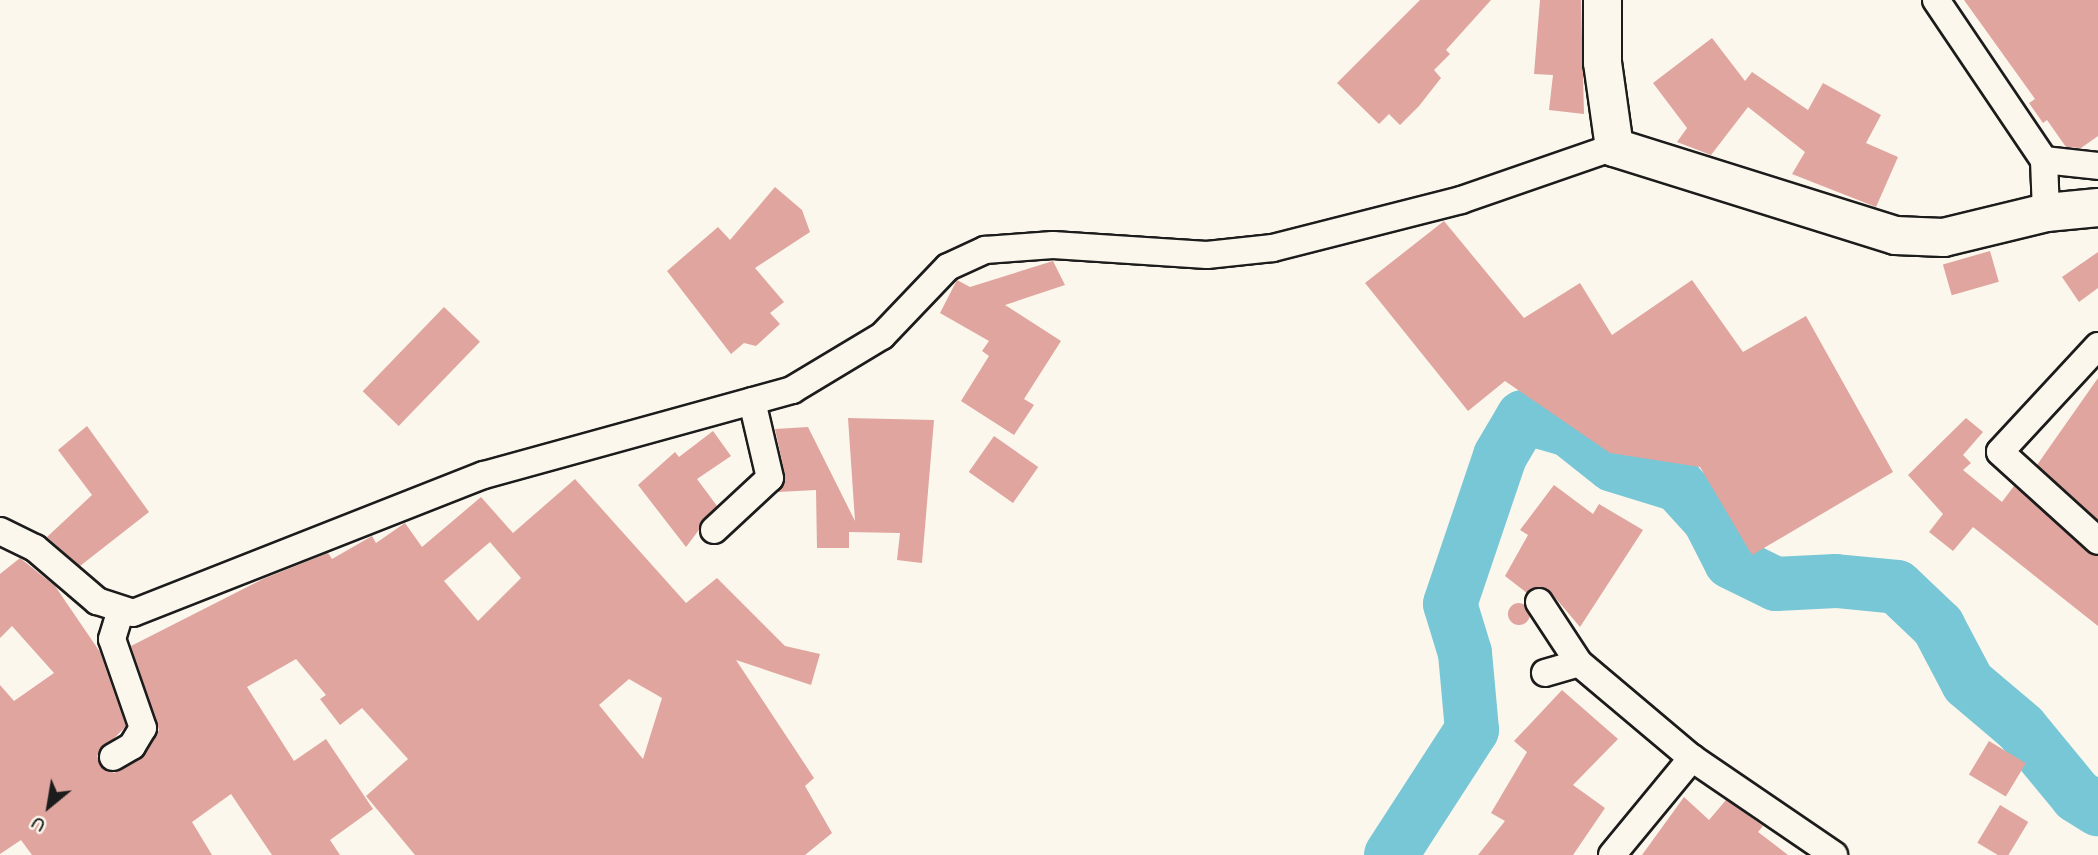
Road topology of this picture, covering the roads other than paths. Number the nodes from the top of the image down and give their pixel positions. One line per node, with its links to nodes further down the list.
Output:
1 (1602, 0): 3 (street)
2 (1936, 0): 4 (street)
3 (1614, 147): 7 (street); 9 (street)
4 (2044, 160): 5 (street); 7 (street)
5 (2098, 166)
6 (2098, 207): 7 (street)
7 (2046, 212)
8 (2098, 346): 12 (street)
9 (752, 401): 10 (street); 14 (street)
10 (714, 530)
11 (0, 531): 14 (street)
12 (2097, 539)
13 (1539, 602): 15 (street)
14 (120, 613): 17 (street)
15 (1579, 663): 16 (street); 18 (street)
16 (1545, 673)
17 (113, 757)
18 (1692, 758): 19 (street); 20 (street)
19 (1798, 845): 21 (street)
20 (1612, 855)
21 (1834, 855)

